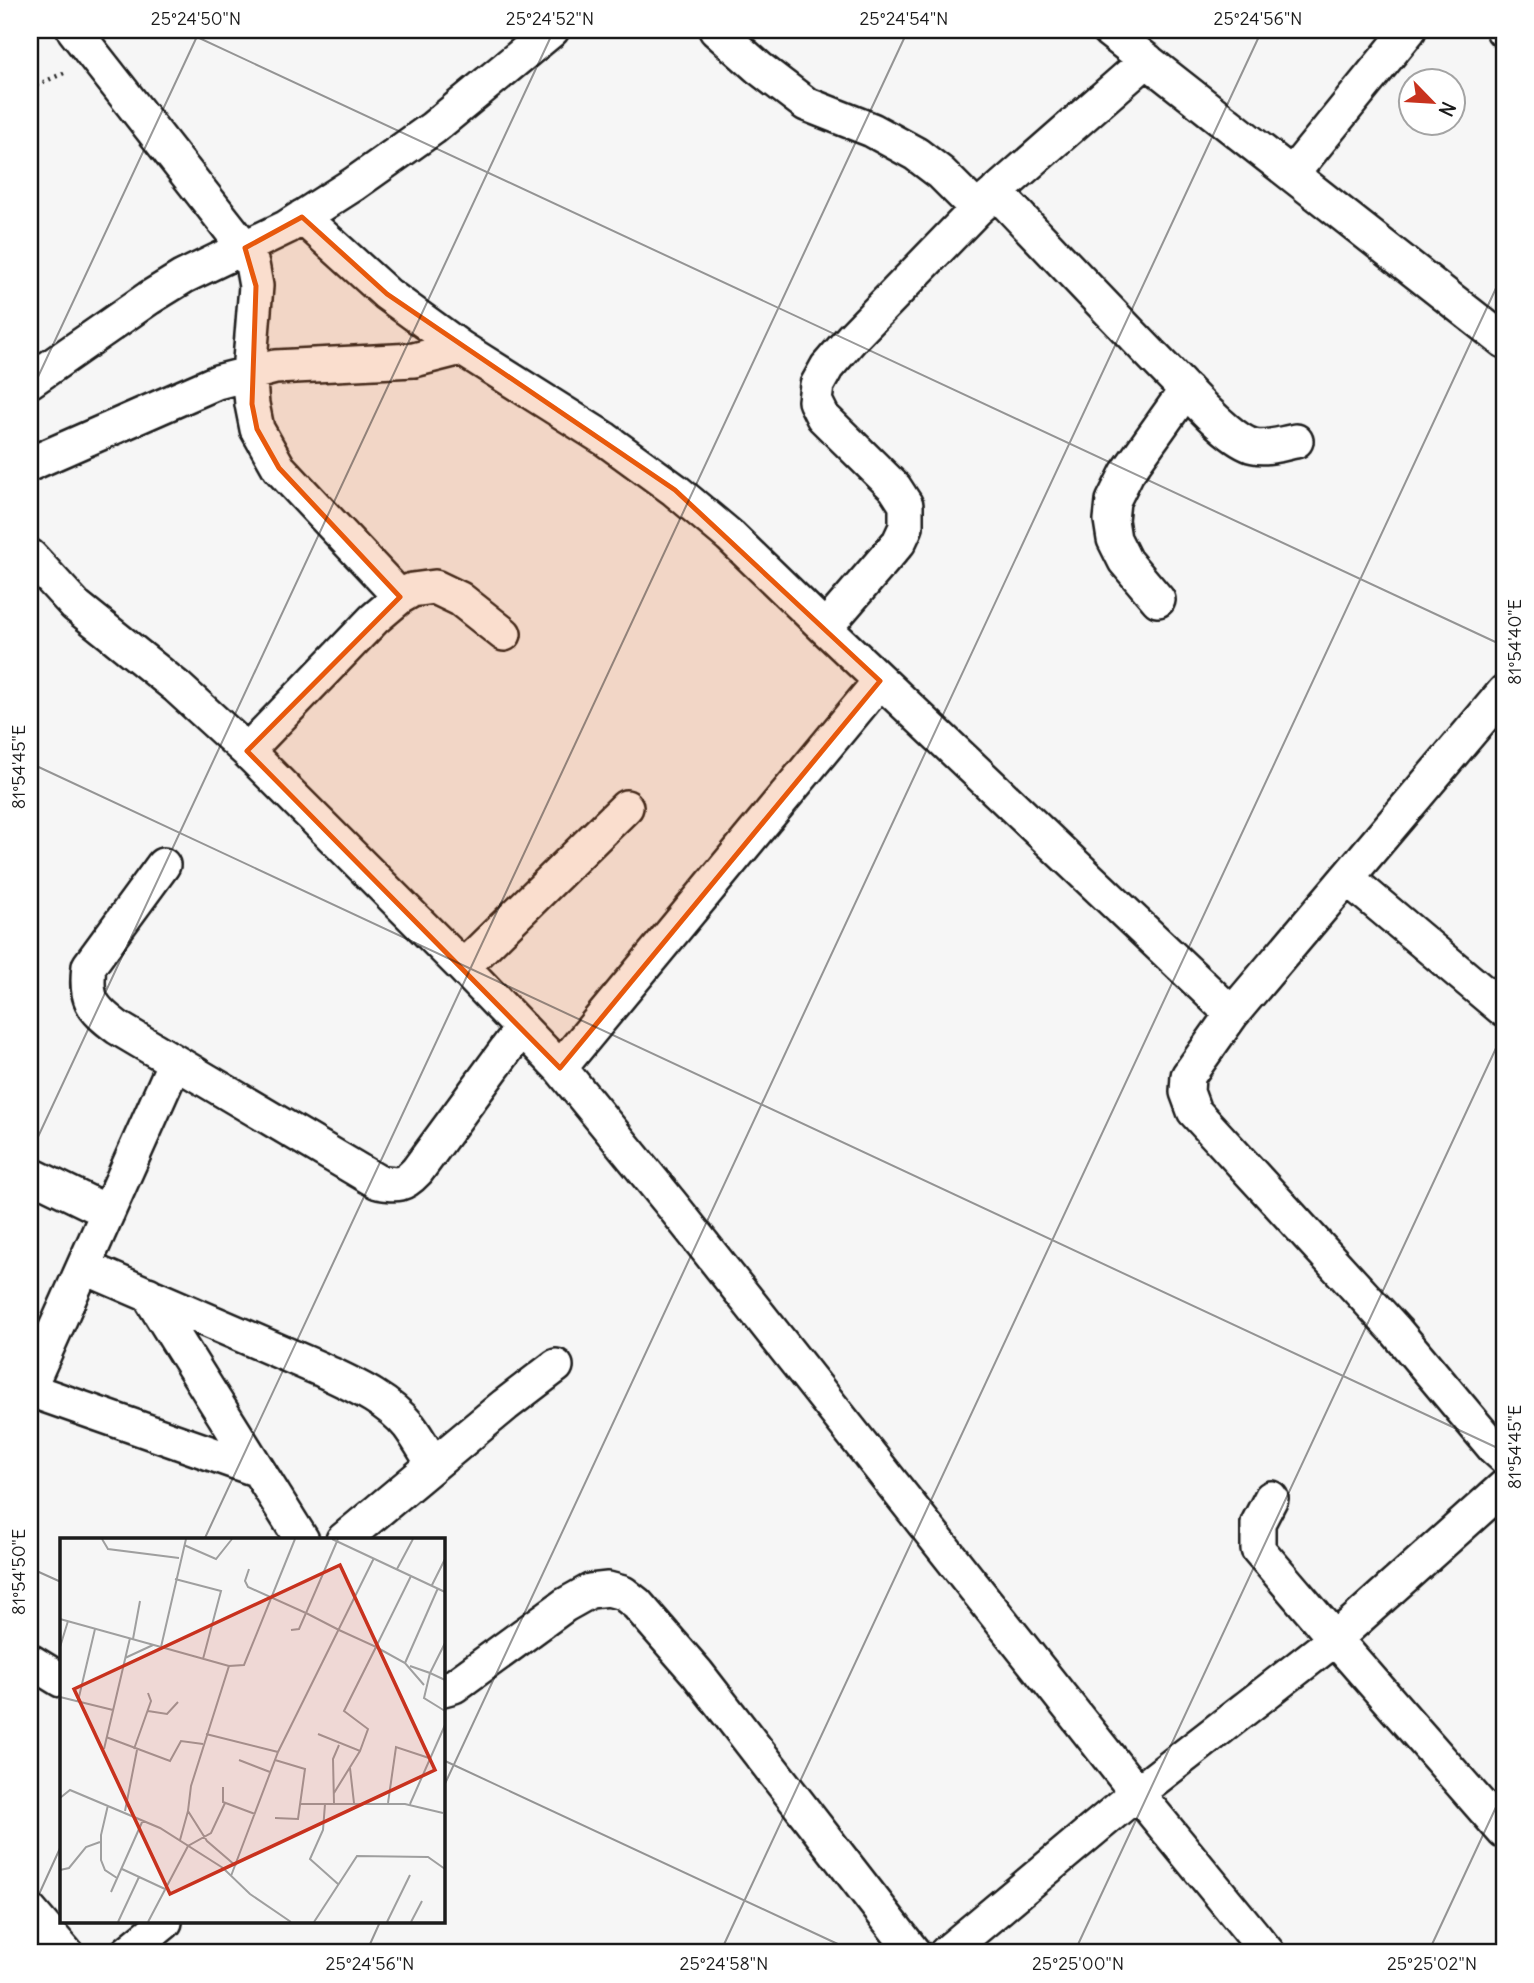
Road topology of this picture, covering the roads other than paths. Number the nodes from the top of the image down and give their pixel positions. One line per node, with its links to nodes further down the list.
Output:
1 (74, 30): 10 (street)
2 (716, 30): 8 (street)
3 (1108, 30): 6 (street)
4 (1409, 30): 7 (street)
5 (535, 35): 9 (street)
6 (1147, 60): 7 (street); 8 (street)
7 (1292, 174): 11 (street)
8 (986, 200): 15 (street); 21 (street)
9 (302, 217): 10 (street); 12 (street)
10 (245, 248): 13 (street); 14 (street)
11 (1504, 341)
12 (461, 348): 13 (street); 21 (street)
13 (249, 373): 17 (street); 19 (street)
14 (30, 381)
15 (1186, 390): 16 (street); 20 (street)
16 (1296, 441)
17 (30, 464)
18 (30, 556): 25 (street)
19 (400, 597): 22 (street); 25 (street)
20 (1158, 600)
21 (825, 628): 23 (street)
22 (504, 634)
23 (880, 681): 31 (street); 34 (street)
24 (1504, 692): 28 (street)
25 (247, 751): 29 (street)
26 (626, 807): 29 (street)
27 (163, 864): 33 (street)
28 (1347, 878): 30 (street); 31 (street)
29 (463, 967): 32 (street)
30 (1504, 1010)
31 (1232, 1014): 41 (street)
32 (522, 1028): 33 (street); 34 (street)
33 (175, 1062): 36 (street)
34 (560, 1068): 52 (street)
35 (30, 1174): 36 (street)
36 (108, 1212): 37 (street)
37 (84, 1267): 38 (street); 40 (street)
38 (148, 1294): 42 (street); 43 (street)
39 (556, 1366): 42 (street)
40 (30, 1388): 43 (street)
41 (1504, 1457)
42 (433, 1464): 47 (street)
43 (258, 1469): 46 (street)
44 (1504, 1487): 48 (street)
45 (1270, 1498): 48 (street)
46 (301, 1538)
47 (345, 1538)
48 (1335, 1639): 52 (street); 53 (street)
49 (30, 1661): 50 (street)
50 (60, 1680)
51 (444, 1689): 58 (street)
52 (1137, 1793): 59 (street); 60 (street)
53 (1504, 1832)
54 (30, 1911): 56 (street)
55 (163, 1924): 57 (street)
56 (66, 1953)
57 (127, 1953)
58 (914, 1953)
59 (946, 1953)
60 (1268, 1953)

